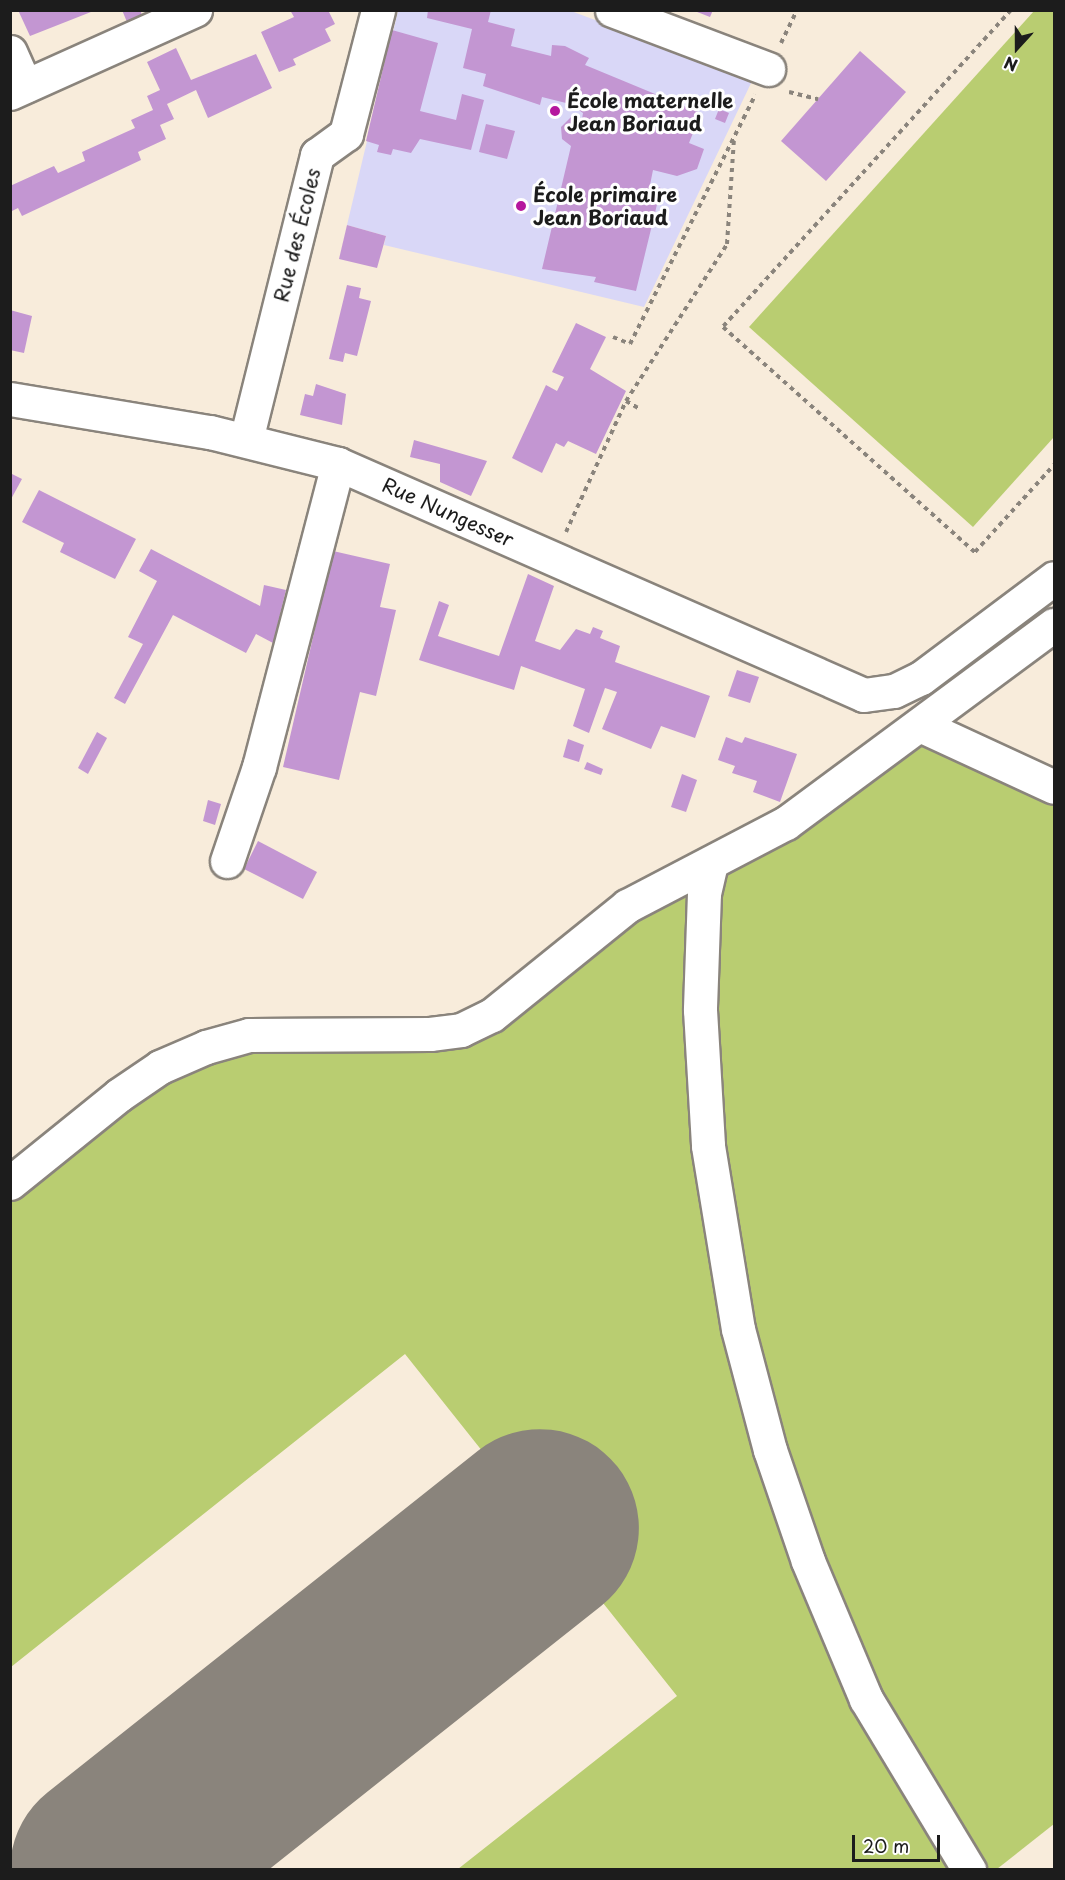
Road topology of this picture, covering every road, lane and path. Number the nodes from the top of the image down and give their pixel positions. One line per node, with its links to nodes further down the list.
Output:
1 (195, 10): 7 (street)
2 (378, 10): 14 (street, Rue des Écoles)
3 (612, 10): 6 (street)
4 (1011, 10): 16 (path)
5 (10, 52): 7 (street)
6 (768, 69)
7 (18, 89)
8 (734, 138): 12 (path)
9 (710, 189): 10 (path)
10 (613, 337)
11 (10, 399): 14 (street, Rue Nungesser)
12 (626, 401): 13 (path); 17 (path)
13 (640, 409)
14 (246, 440): 15 (street, Rue Nungesser)
15 (338, 464): 17 (street, Rue Nungesser); 22 (street)
16 (1054, 465)
17 (554, 559): 18 (street, Rue Nungesser)
18 (1054, 578)
19 (1054, 626): 20 (street)
20 (922, 726): 21 (street); 23 (street)
21 (1054, 787)
22 (227, 861)
23 (711, 863): 24 (street); 25 (street)
24 (10, 1183)
25 (969, 1869)

